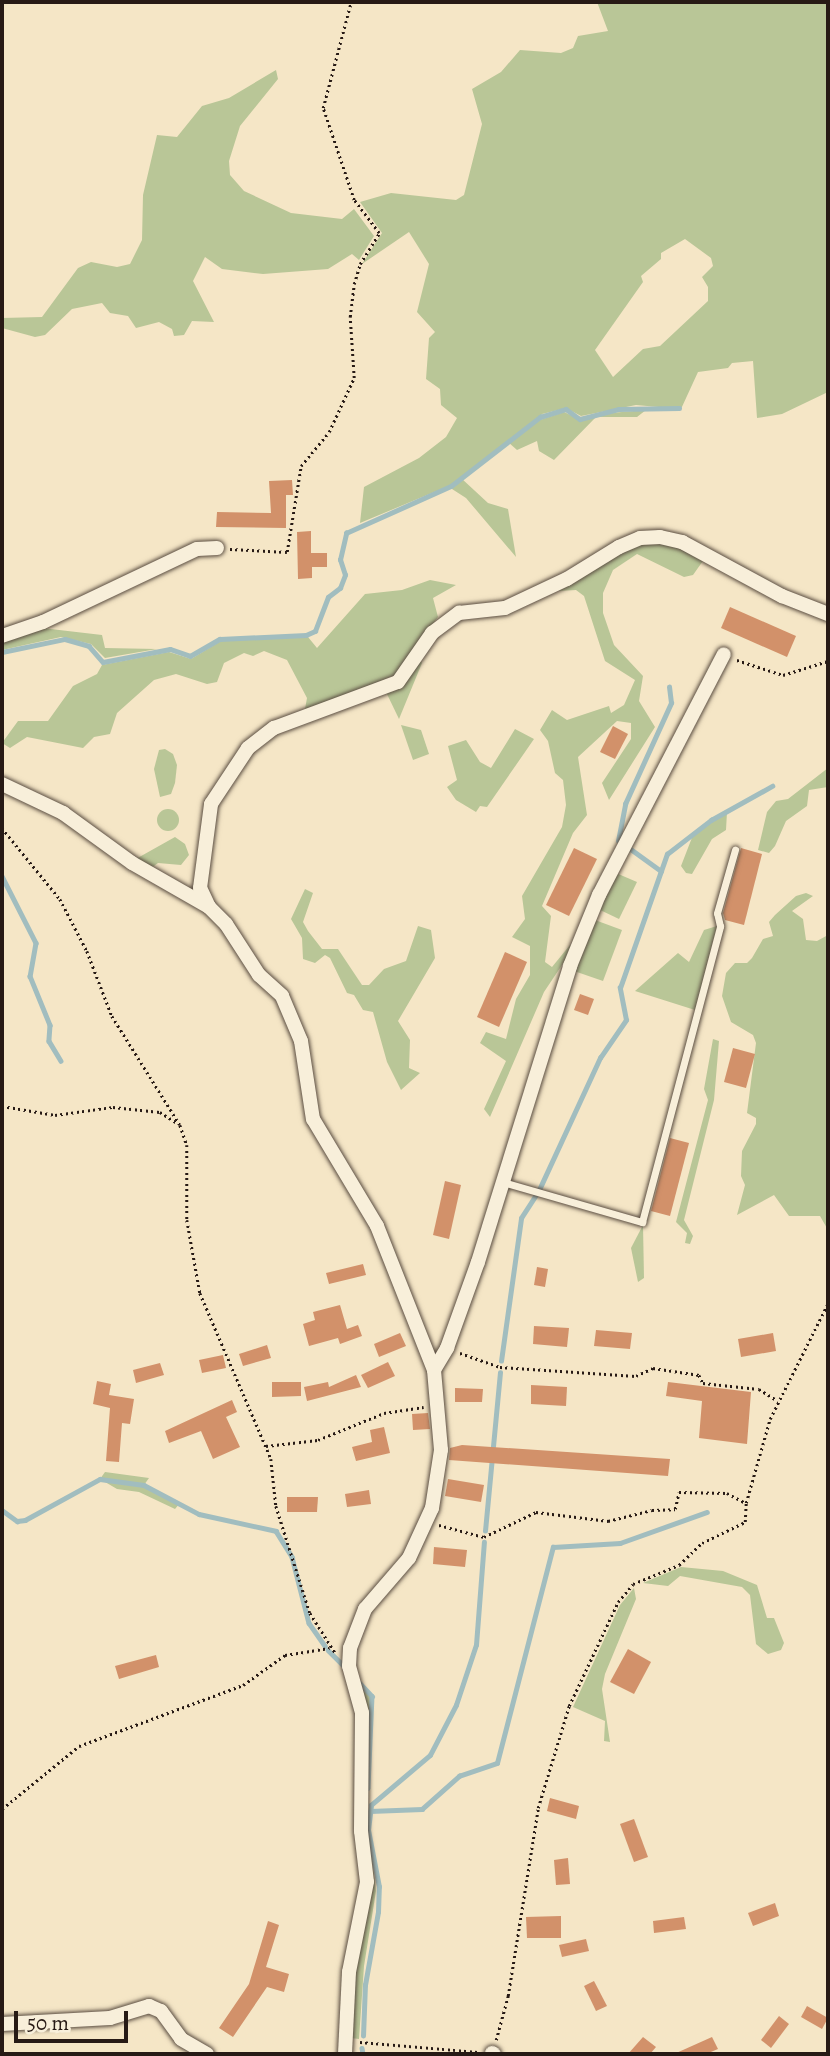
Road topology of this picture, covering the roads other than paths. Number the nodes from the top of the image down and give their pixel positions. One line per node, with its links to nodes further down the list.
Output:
1 (217, 548): 3 (street)
2 (828, 614): 7 (street)
3 (2, 636)
4 (724, 654): 8 (street)
5 (2, 784): 7 (street)
6 (735, 850): 8 (lane)
7 (209, 907): 9 (street)
8 (503, 1182): 9 (street)
9 (434, 1370): 11 (street)
10 (2, 2024): 12 (street)
11 (345, 2048)
12 (206, 2054)

